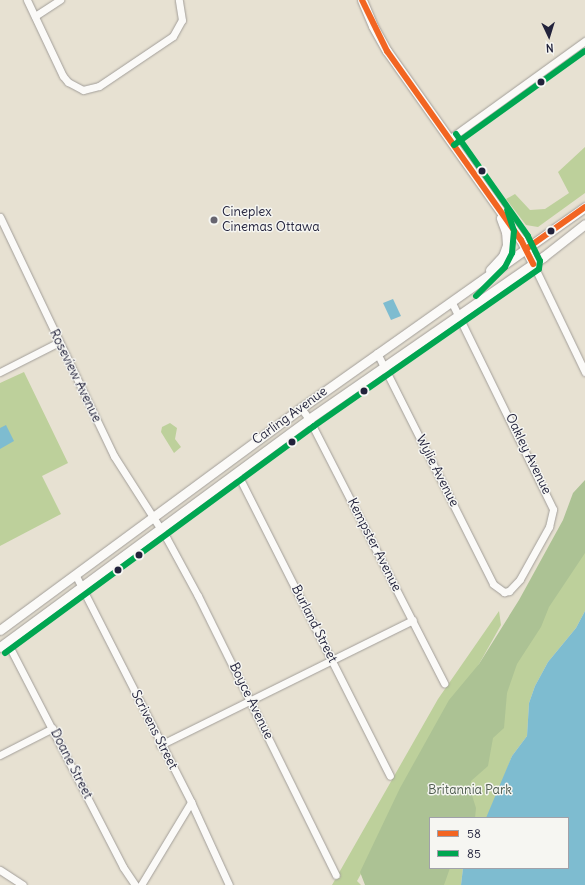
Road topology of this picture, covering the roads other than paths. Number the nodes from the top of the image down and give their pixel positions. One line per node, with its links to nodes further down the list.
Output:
1 (27, 0): 5 (street)
2 (60, 0): 5 (street)
3 (179, 0): 5 (street)
4 (362, 0): 7 (main road)
5 (35, 16)
6 (585, 41): 7 (street)
7 (449, 139): 8 (main road)
8 (491, 197): 12 (main road); 14 (main road)
9 (585, 207): 12 (main road, Carling Avenue)
10 (0, 217): 17 (street, Roseview Avenue)
11 (585, 224): 13 (main road, Carling Avenue)
12 (526, 249): 13 (main road); 14 (main road, Carling Avenue)
13 (533, 264): 16 (main road, Carling Avenue); 21 (street)
14 (476, 286): 15 (main road, Carling Avenue)
15 (452, 303): 16 (street, Oakley Avenue); 18 (main road, Carling Avenue)
16 (459, 314): 19 (main road, Carling Avenue); 29 (street, Oakley Avenue)
17 (58, 342): 20 (street); 25 (street, Roseview Avenue)
18 (377, 353): 19 (street, Wylie Avenue); 22 (main road, Carling Avenue)
19 (385, 367): 23 (main road, Carling Avenue); 29 (street, Wylie Avenue)
20 (0, 372)
21 (585, 372)
22 (301, 408): 23 (street, Kempster Avenue); 25 (main road, Carling Avenue)
23 (309, 419): 24 (main road, Carling Avenue); 30 (street, Kempster Avenue)
24 (237, 473): 26 (main road, Carling Avenue); 33 (street, Burland Street)
25 (151, 517): 26 (street, Roseview Avenue); 27 (main road, Carling Avenue)
26 (160, 530): 28 (main road, Carling Avenue); 35 (street, Boyce Avenue)
27 (76, 576): 28 (street, Scrivens Street); 31 (main road, Carling Avenue)
28 (83, 587): 32 (main road, Carling Avenue); 37 (street, Scrivens Street)
29 (496, 588)
30 (413, 620): 33 (street); 34 (street, Kempster Avenue)
31 (0, 630)
32 (4, 645): 36 (street, Doane Street)
33 (332, 660): 35 (street); 39 (street, Burland Street)
34 (444, 683)
35 (250, 699): 37 (street); 42 (street, Boyce Avenue)
36 (53, 728): 38 (street); 44 (street, Doane Street)
37 (160, 745): 40 (street, Scrivens Street)
38 (0, 755)
39 (390, 776)
40 (191, 802): 45 (street); 46 (street, Scrivens Street)
41 (0, 870): 43 (street)
42 (336, 875)
43 (23, 885)
44 (135, 885)
45 (141, 885)
46 (229, 885)

